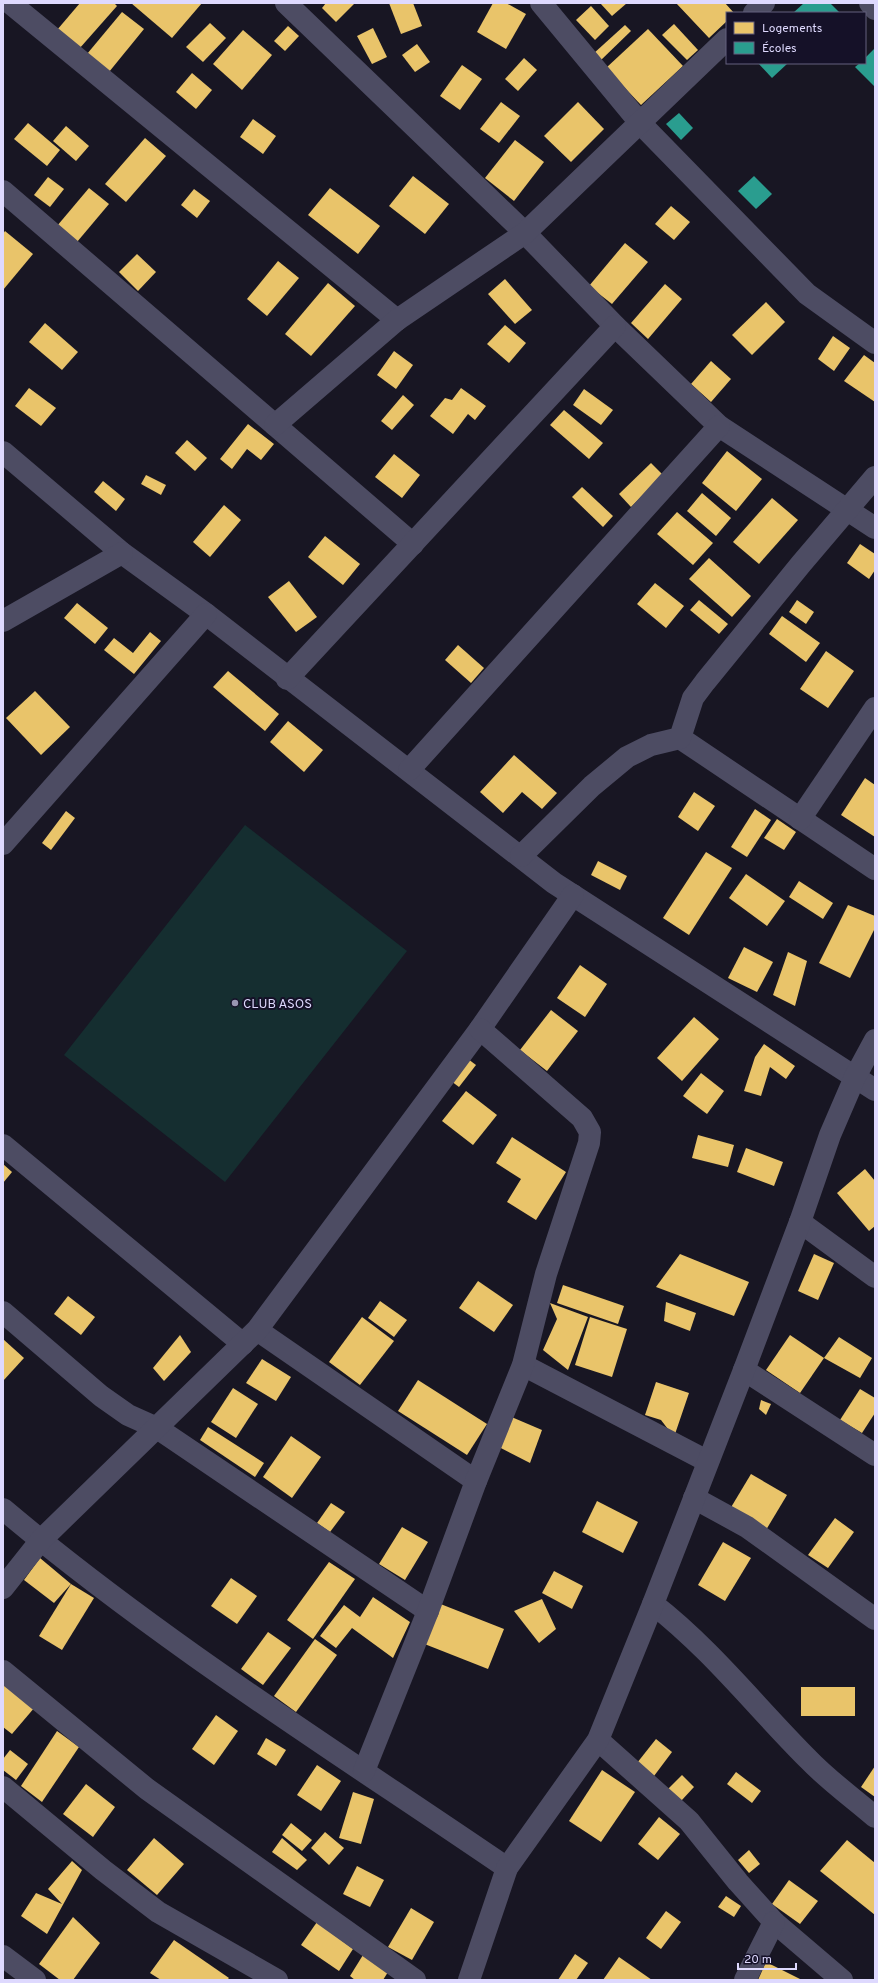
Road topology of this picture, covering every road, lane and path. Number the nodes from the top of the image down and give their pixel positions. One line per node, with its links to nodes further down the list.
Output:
1 (10, 3): 12 (street)
2 (286, 3): 11 (street)
3 (764, 3): 7 (street)
4 (870, 3): 6 (street)
5 (548, 5): 9 (street)
6 (875, 9)
7 (755, 12)
8 (726, 40): 9 (street)
9 (641, 124): 11 (street); 14 (street)
10 (3, 191): 15 (street)
11 (525, 233): 12 (street); 13 (street)
12 (397, 320): 15 (street)
13 (615, 326): 16 (street); 21 (street)
14 (875, 344)
15 (275, 425): 21 (street)
16 (719, 426): 19 (street); 28 (street)
17 (3, 452): 22 (street)
18 (875, 477): 19 (street)
19 (849, 510): 20 (street); 27 (street)
20 (875, 528)
21 (413, 544): 25 (street)
22 (122, 553): 23 (street); 24 (street)
23 (206, 614): 25 (street); 30 (street)
24 (3, 621)
25 (287, 679): 28 (street)
26 (875, 708): 29 (street)
27 (680, 738): 29 (street); 31 (street)
28 (409, 770): 31 (street)
29 (800, 819): 32 (street)
30 (3, 844)
31 (521, 856): 33 (street)
32 (875, 869)
33 (574, 895): 34 (street); 36 (street)
34 (480, 1028): 42 (street); 43 (street)
35 (875, 1040): 36 (street)
36 (855, 1077): 37 (street); 39 (street)
37 (875, 1090)
38 (3, 1145): 42 (street)
39 (800, 1222): 40 (street); 44 (street)
40 (875, 1277)
41 (3, 1312): 45 (street)
42 (250, 1337): 45 (street); 48 (street)
43 (523, 1365): 47 (street); 48 (street)
44 (744, 1370): 46 (street); 47 (street)
45 (156, 1428): 51 (street); 54 (street)
46 (875, 1455)
47 (707, 1461): 49 (street)
48 (476, 1481): 54 (street)
49 (694, 1498): 53 (street); 55 (street)
50 (3, 1509): 51 (street)
51 (41, 1540): 52 (street); 58 (street)
52 (3, 1588)
53 (653, 1604): 57 (street); 60 (street)
54 (428, 1611): 58 (street)
55 (875, 1620)
56 (3, 1671): 66 (street)
57 (598, 1740): 61 (street); 62 (street)
58 (364, 1771): 61 (street)
59 (3, 1787): 65 (street)
60 (875, 1817)
61 (507, 1868): 67 (street)
62 (774, 1922): 68 (street); 69 (street)
63 (3, 1956): 64 (street)
64 (35, 1980)
65 (277, 1980)
66 (415, 1980)
67 (469, 1980)
68 (744, 1980)
69 (842, 1980)

